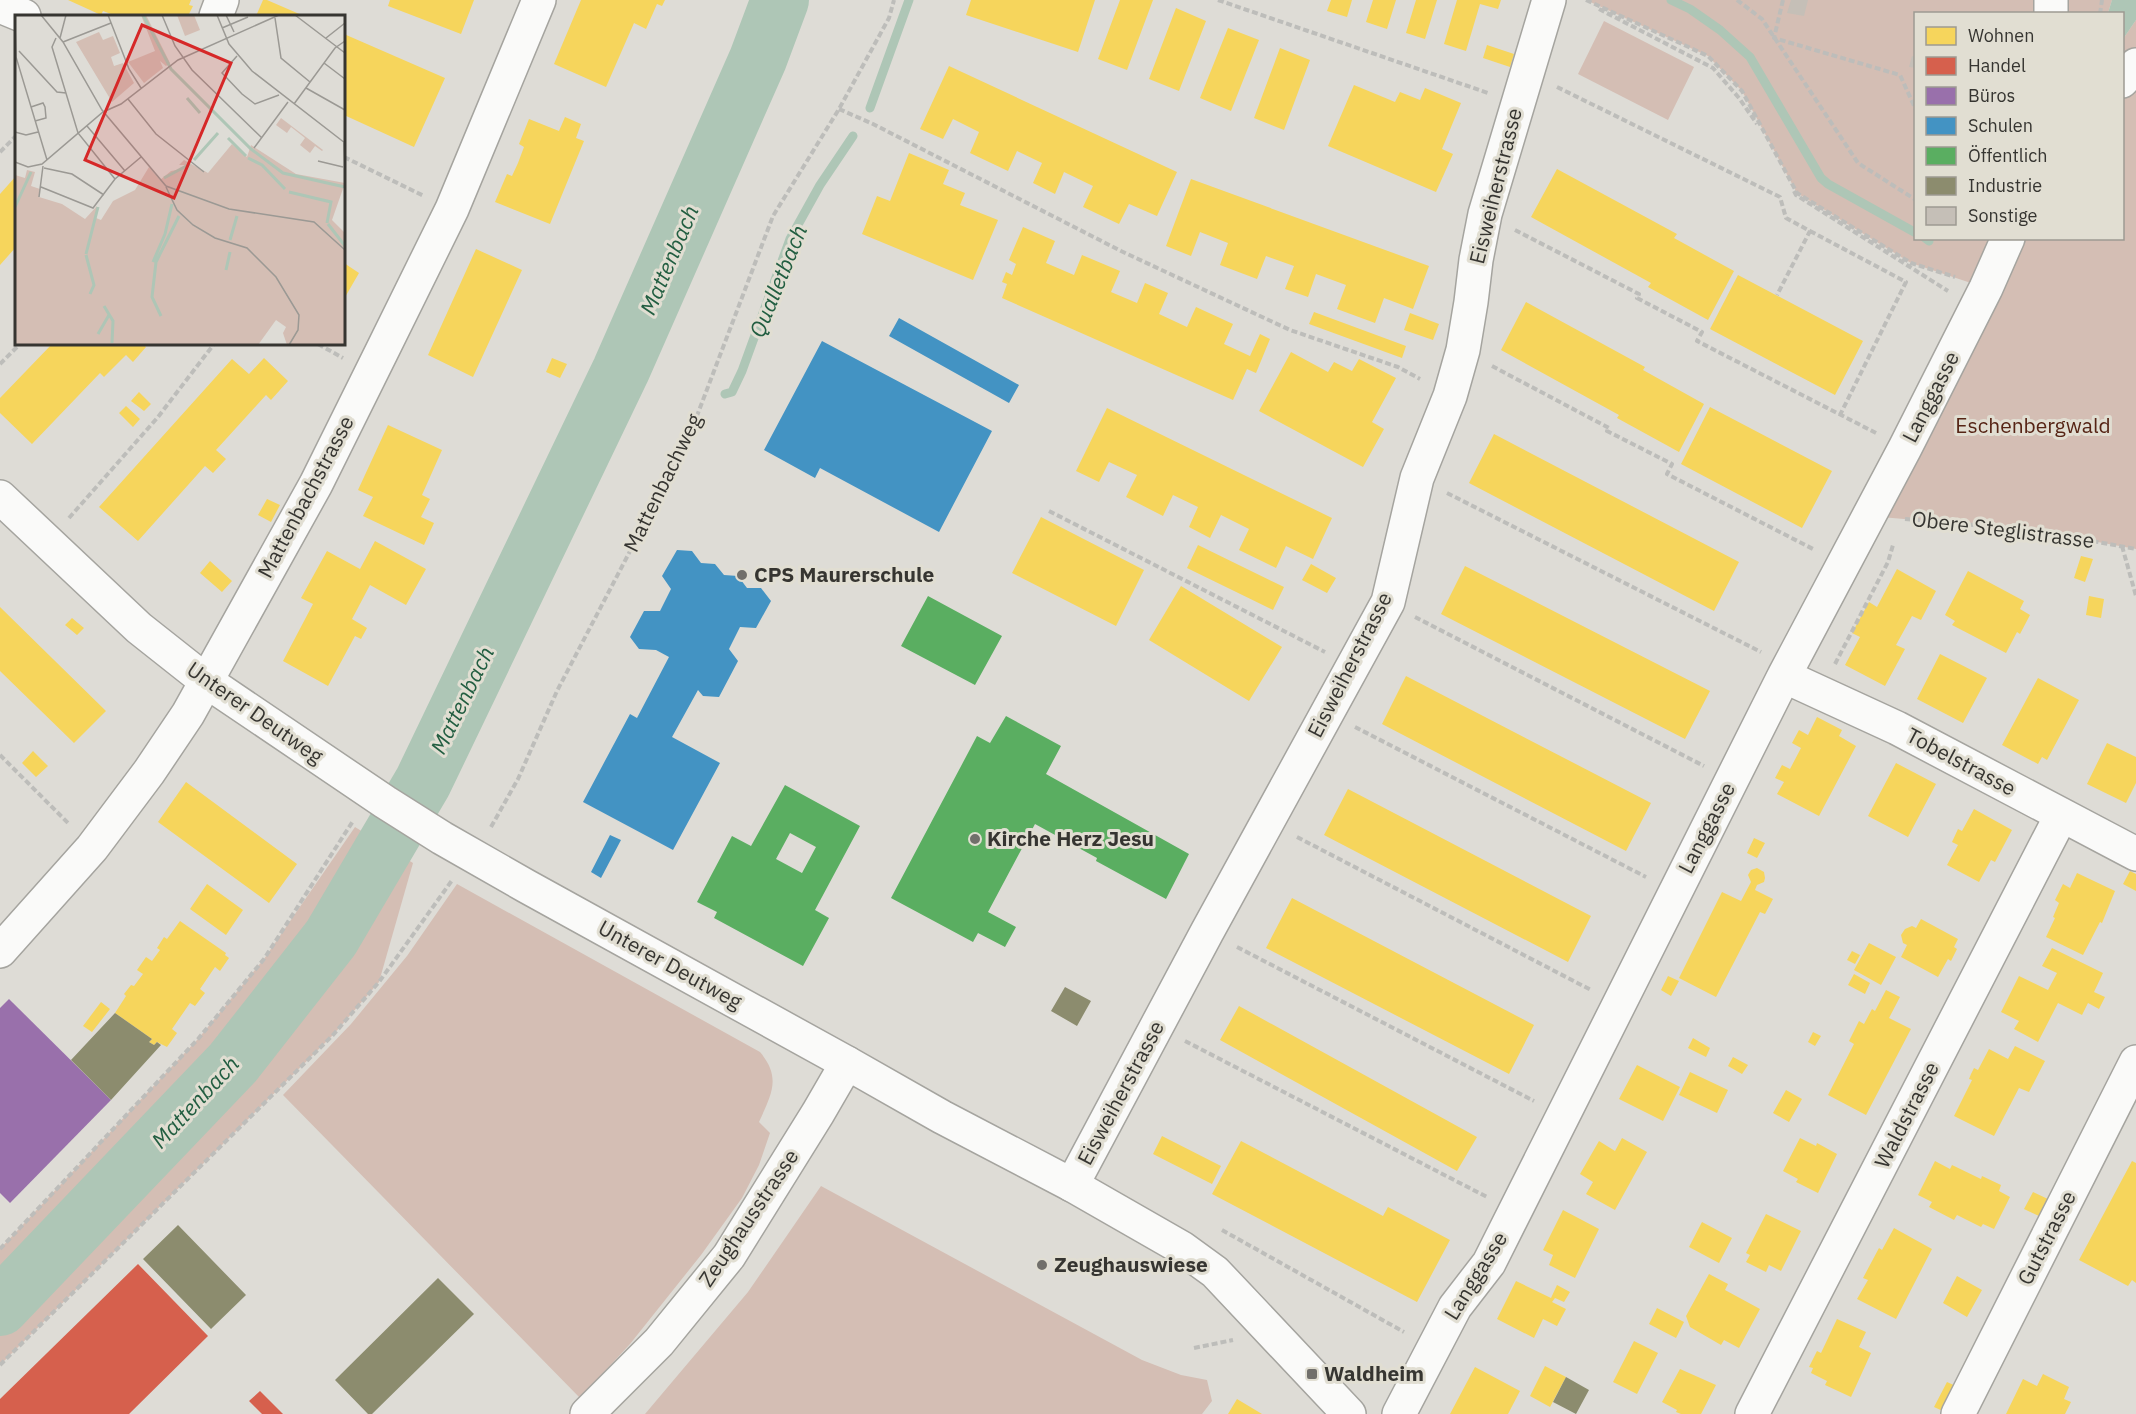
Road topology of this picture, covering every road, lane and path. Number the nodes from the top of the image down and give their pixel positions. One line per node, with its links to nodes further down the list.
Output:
1 (222, 0): 11 (street)
2 (538, 0): 23 (street, Mattenbachstrasse)
3 (894, 0): 18 (path, Mattenbachweg)
4 (1218, 0): 16 (path)
5 (1550, 0): 14 (street, Eisweiherstrasse)
6 (1584, 0): 27 (path); 27 (path)
7 (1737, 0): 12 (path)
8 (1783, 0): 12 (path)
9 (0, 6): 10 (street)
10 (22, 15)
11 (216, 15)
12 (1774, 38): 17 (path); 22 (path)
13 (2136, 65): 15 (street)
14 (1527, 72): 16 (street, Eisweiherstrasse); 25 (path)
15 (2124, 79)
16 (1517, 103): 24 (street, Eisweiherstrasse)
17 (1914, 106)
18 (839, 109): 35 (path); 59 (path, Mattenbachweg)
19 (15, 137): 20 (path)
20 (0, 152)
21 (345, 157): 23 (path)
22 (1914, 199)
23 (452, 209): 51 (street, Mattenbachstrasse)
24 (1485, 214): 32 (street, Eisweiherstrasse); 36 (path)
25 (1810, 231): 28 (path); 36 (path)
26 (2007, 240): 27 (street, Langgasse)
27 (1971, 292): 41 (street, Langgasse)
28 (1777, 295)
29 (19, 345): 34 (path)
30 (213, 345): 42 (path)
31 (320, 345): 33 (path)
32 (1462, 350): 35 (street, Eisweiherstrasse); 46 (path)
33 (346, 360)
34 (0, 364)
35 (1450, 396): 38 (street, Eisweiherstrasse)
36 (1840, 415): 37 (path)
37 (1878, 434)
38 (1417, 478): 48 (street, Eisweiherstrasse); 49 (path)
39 (0, 497): 51 (street, Unterer Deutweg)
40 (1049, 511): 50 (path)
41 (1869, 516): 44 (path, Obere Steglistrasse); 49 (street, Langgasse)
42 (68, 519)
43 (1895, 540): 52 (path)
44 (2122, 546): 45 (path, Obere Steglistrasse); 47 (path)
45 (2136, 549)
46 (1818, 551)
47 (2136, 596)
48 (1388, 602): 50 (street, Eisweiherstrasse); 55 (path)
49 (1775, 665): 52 (street, Tobelstrasse); 76 (street, Langgasse)
50 (1353, 666): 53 (street, Eisweiherstrasse)
51 (206, 681): 60 (street, Mattenbachstrasse); 69 (street, Unterer Deutweg)
52 (1821, 693): 56 (street, Tobelstrasse)
53 (1327, 712): 58 (street, Eisweiherstrasse); 63 (path)
54 (0, 756): 60 (path)
55 (1692, 760)
56 (2061, 816): 61 (street, Tobelstrasse); 82 (street, Waldstrasse)
57 (355, 818): 74 (path)
58 (1267, 822): 64 (street, Eisweiherstrasse); 66 (path)
59 (487, 833)
60 (92, 848): 65 (street, Mattenbachstrasse)
61 (2136, 854)
62 (454, 878): 78 (path)
63 (1650, 879)
64 (1207, 932): 67 (street, Eisweiherstrasse); 70 (path)
65 (0, 951)
66 (1592, 990)
67 (1156, 1026): 71 (street, Eisweiherstrasse); 72 (path)
68 (2136, 1062): 83 (street, Gutstrasse)
69 (847, 1063): 71 (street, Unterer Deutweg); 79 (street, Zeughausstrasse)
70 (1535, 1101)
71 (1072, 1185): 80 (street, Unterer Deutweg)
72 (1485, 1196)
73 (1222, 1230): 76 (path)
74 (0, 1249)
75 (1233, 1340): 77 (path)
76 (1434, 1347): 81 (street, Langgasse)
77 (1194, 1348)
78 (0, 1365)
79 (587, 1414)
80 (1349, 1414)
81 (1399, 1414)
82 (1752, 1414)
83 (1958, 1414)

